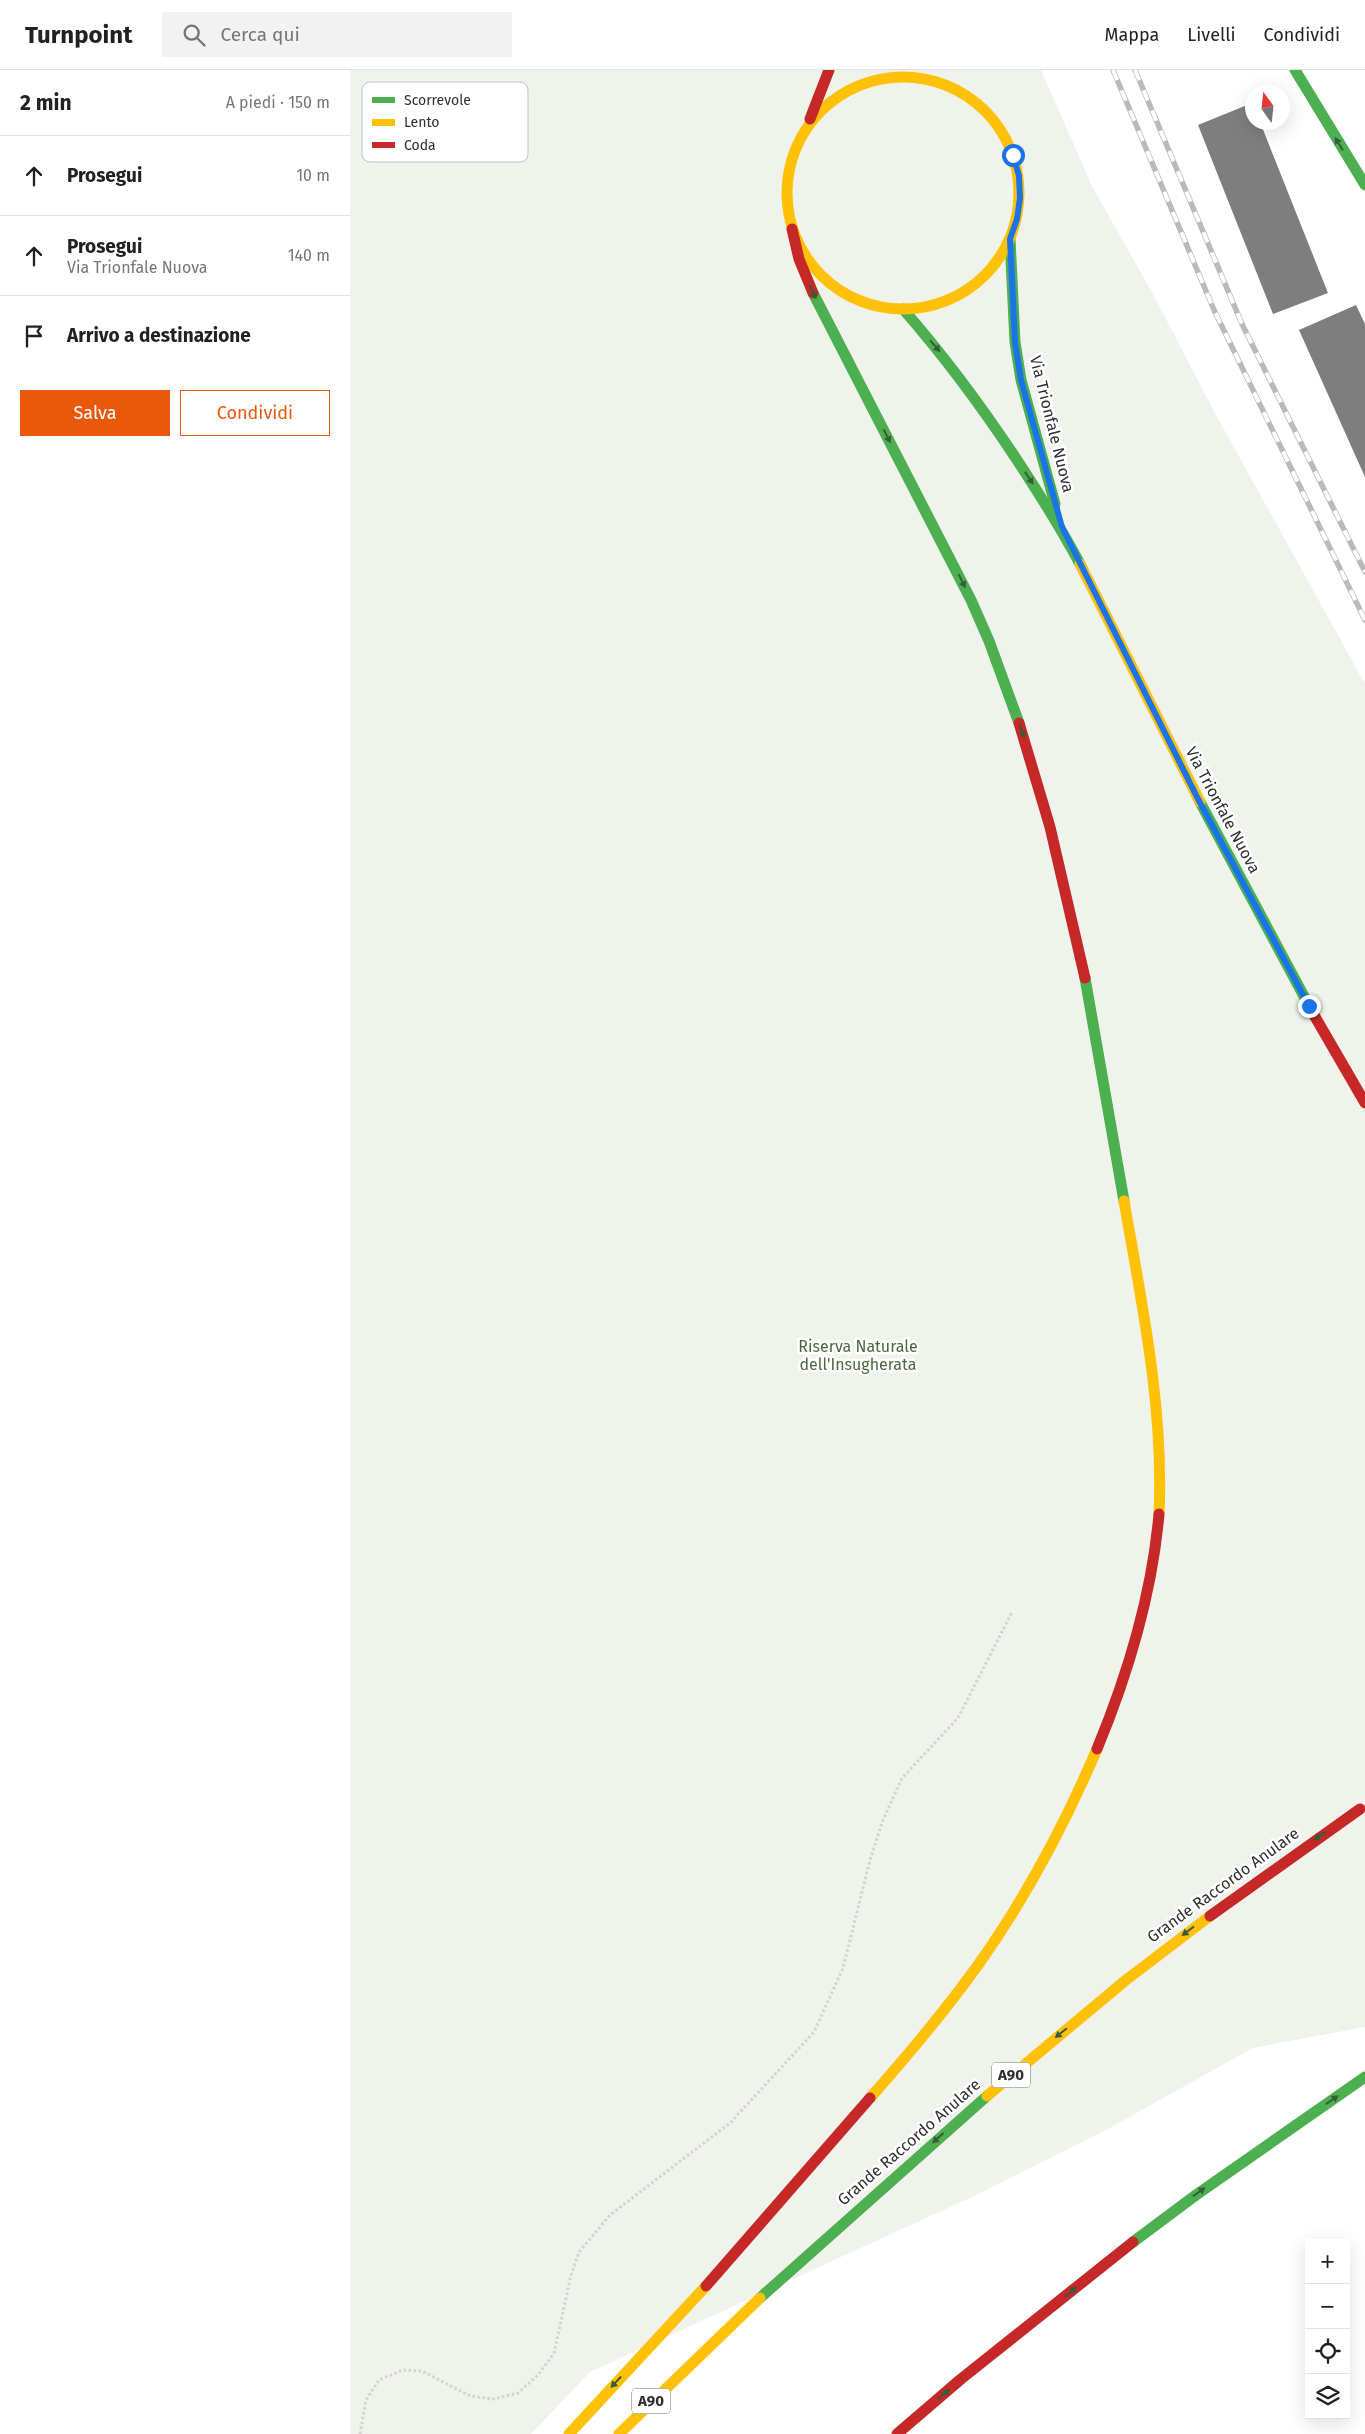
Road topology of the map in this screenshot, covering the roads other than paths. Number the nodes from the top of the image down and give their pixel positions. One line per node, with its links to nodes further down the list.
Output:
1 (829, 70): 3 (main road)
2 (1295, 70): 4 (main road, one-way to 2)
3 (807, 127): 5 (main road); 6 (main road)
4 (1365, 185)
5 (792, 229): 7 (main road); 12 (main road, one-way to 12)
6 (1010, 239): 7 (main road); 8 (main road, Via Trionfale Nuova)
7 (903, 309): 8 (main road, Via Trionfale Nuova, one-way to 8)
8 (1062, 527): 9 (main road, Via Trionfale Nuova)
9 (1365, 1103)
10 (1360, 1809): 13 (main road, Grande Raccordo Anulare / A90, one-way to 13)
11 (1365, 2077): 14 (main road, one-way to 11)
12 (568, 2434)
13 (619, 2434)
14 (897, 2434)

